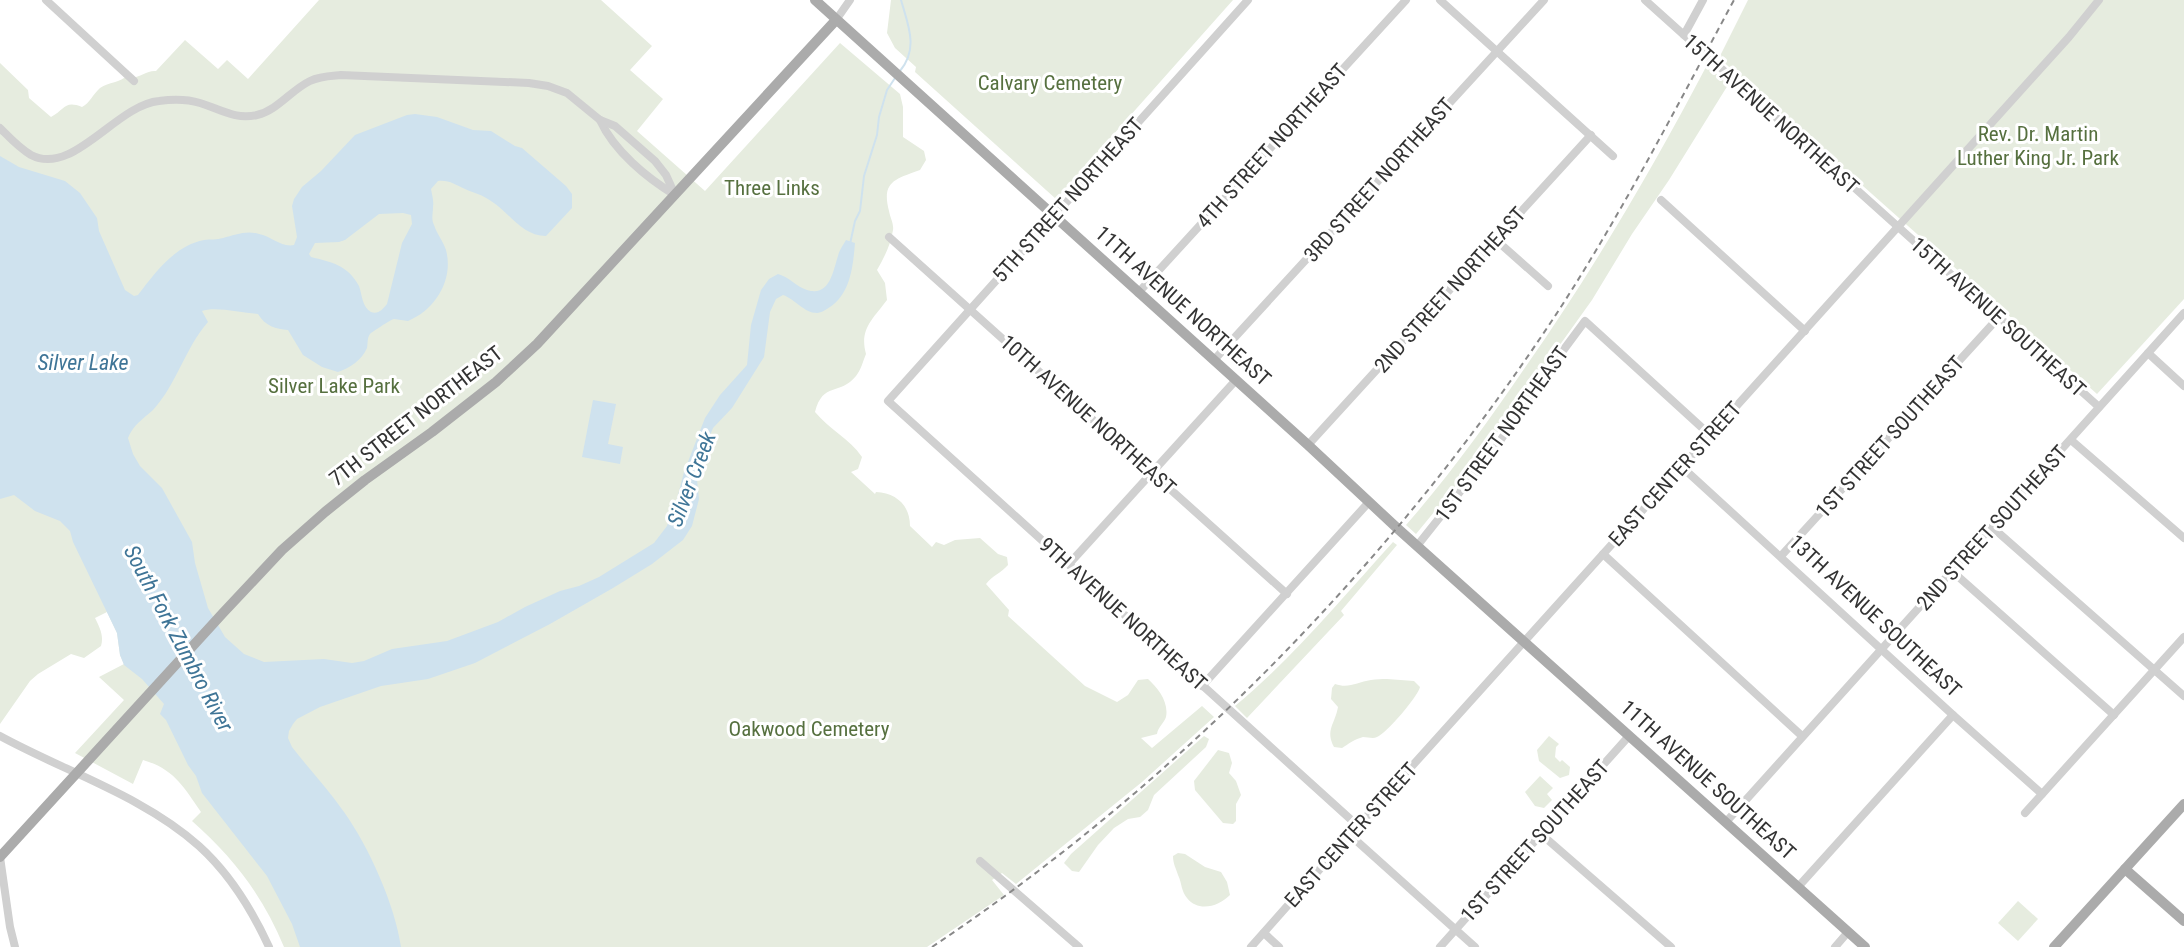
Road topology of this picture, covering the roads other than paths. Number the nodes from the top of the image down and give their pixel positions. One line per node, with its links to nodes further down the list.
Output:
1 (46, 0): 14 (street)
2 (815, 0): 11 (main road, 11TH AVENUE NORTHEAST)
3 (850, 0): 11 (street, 7TH STREET NORTHEAST)
4 (1248, 0): 21 (street, 5TH STREET NORTHEAST)
5 (1406, 0): 26 (street, 4TH STREET NORTHEAST)
6 (1440, 0): 13 (street)
7 (1544, 0): 13 (street, 3RD STREET NORTHEAST)
8 (1645, 0): 12 (street, 15TH AVENUE NORTHEAST)
9 (1702, 0): 12 (street)
10 (2099, 0): 22 (street, EAST CENTER STREET)
11 (836, 20): 19 (main road, 7TH STREET NORTHEAST); 21 (main road, 11TH AVENUE NORTHEAST)
12 (1684, 35): 22 (street, 15TH AVENUE NORTHEAST)
13 (1497, 51): 17 (street); 32 (street, 3RD STREET NORTHEAST)
14 (134, 81)
15 (600, 120): 16 (street); 19 (street); 19 (street)
16 (0, 128)
17 (1591, 135): 18 (street); 24 (street, 2ND STREET NORTHEAST)
18 (1613, 156)
19 (675, 195): 62 (main road, 7TH STREET NORTHEAST)
20 (1661, 200): 30 (street)
21 (1054, 217): 26 (main road, 11TH AVENUE NORTHEAST); 27 (street, 5TH STREET NORTHEAST)
22 (1897, 228): 29 (street, 15TH AVENUE SOUTHEAST); 30 (street, EAST CENTER STREET)
23 (889, 237): 27 (street, 10TH AVENUE NORTHEAST)
24 (1496, 240): 25 (street); 39 (street, 2ND STREET NORTHEAST)
25 (1548, 286)
26 (1138, 293): 32 (main road, 11TH AVENUE NORTHEAST)
27 (970, 310): 35 (street, 5TH STREET NORTHEAST); 41 (street, 10TH AVENUE NORTHEAST)
28 (2184, 313): 31 (street, 2ND STREET SOUTHEAST)
29 (1999, 317): 36 (street, 15TH AVENUE SOUTHEAST); 47 (street, 1ST STREET SOUTHEAST)
30 (1805, 331): 37 (street, EAST CENTER STREET)
31 (2148, 353): 34 (street); 36 (street, 2ND STREET SOUTHEAST)
32 (1215, 360): 33 (main road, 11TH AVENUE NORTHEAST)
33 (1236, 380): 39 (main road, 11TH AVENUE NORTHEAST); 41 (street)
34 (2184, 386)
35 (888, 401): 48 (street, 9TH AVENUE NORTHEAST)
36 (2099, 407): 38 (street, 2ND STREET SOUTHEAST)
37 (1710, 435): 40 (street, EAST CENTER STREET); 45 (street, 1ST STREET NORTHEAST)
38 (2071, 440): 43 (street, 2ND STREET SOUTHEAST); 44 (street)
39 (1308, 445): 42 (main road, 11TH AVENUE NORTHEAST)
40 (1682, 467): 46 (street, EAST CENTER STREET); 47 (street, 13TH AVENUE SOUTHEAST)
41 (1152, 472): 48 (street); 50 (street, 10TH AVENUE NORTHEAST)
42 (1369, 502): 45 (main road, 11TH AVENUE NORTHEAST); 50 (street)
43 (1992, 527): 49 (street, 2ND STREET SOUTHEAST); 54 (street)
44 (2184, 538)
45 (1417, 546): 52 (main road, 11TH AVENUE NORTHEAST)
46 (1603, 554): 52 (street, EAST CENTER STREET); 61 (street)
47 (1781, 556): 53 (street, 13TH AVENUE SOUTHEAST)
48 (1069, 564): 55 (street, 9TH AVENUE NORTHEAST)
49 (1953, 572): 53 (street, 2ND STREET SOUTHEAST); 58 (street)
50 (1287, 594): 55 (street)
51 (2184, 637): 54 (street)
52 (1524, 642): 60 (main road, 11TH AVENUE SOUTHEAST); 67 (street, EAST CENTER STREET)
53 (1882, 650): 57 (street, 13TH AVENUE SOUTHEAST); 61 (street, 2ND STREET SOUTHEAST)
54 (2154, 670): 56 (street); 58 (street)
55 (1202, 686): 67 (street, 9TH AVENUE NORTHEAST)
56 (2184, 696)
57 (1953, 716): 63 (street, 13TH AVENUE SOUTHEAST); 73 (street)
58 (2114, 716): 63 (street)
59 (0, 736): 62 (street)
60 (1629, 736): 66 (main road, 11TH AVENUE SOUTHEAST); 68 (street, 1ST STREET SOUTHEAST)
61 (1802, 736): 66 (street, 2ND STREET SOUTHEAST)
62 (76, 774): 70 (main road, 7TH STREET NORTHEAST); 79 (street)
63 (2042, 794): 65 (street)
64 (2184, 804): 72 (main road)
65 (2025, 813)
66 (1726, 822): 73 (main road, 11TH AVENUE SOUTHEAST)
67 (1358, 826): 69 (street, EAST CENTER STREET)
68 (1541, 834): 75 (street, 1ST STREET SOUTHEAST); 85 (street)
69 (1350, 835): 75 (street); 77 (street, EAST CENTER STREET)
70 (0, 857): 78 (street)
71 (980, 861): 80 (street)
72 (2125, 869): 74 (main road); 88 (main road)
73 (1798, 887): 76 (main road, 11TH AVENUE SOUTHEAST)
74 (2184, 921)
75 (1456, 930): 83 (street, 1ST STREET SOUTHEAST); 84 (street)
76 (1848, 932): 86 (street); 87 (main road, 11TH AVENUE SOUTHEAST)
77 (1264, 933): 81 (street, EAST CENTER STREET); 82 (street)
78 (15, 947)
79 (269, 947)
80 (1079, 947)
81 (1251, 947)
82 (1279, 947)
83 (1440, 947)
84 (1475, 947)
85 (1671, 947)
86 (1835, 947)
87 (1865, 947)
88 (2054, 947)

